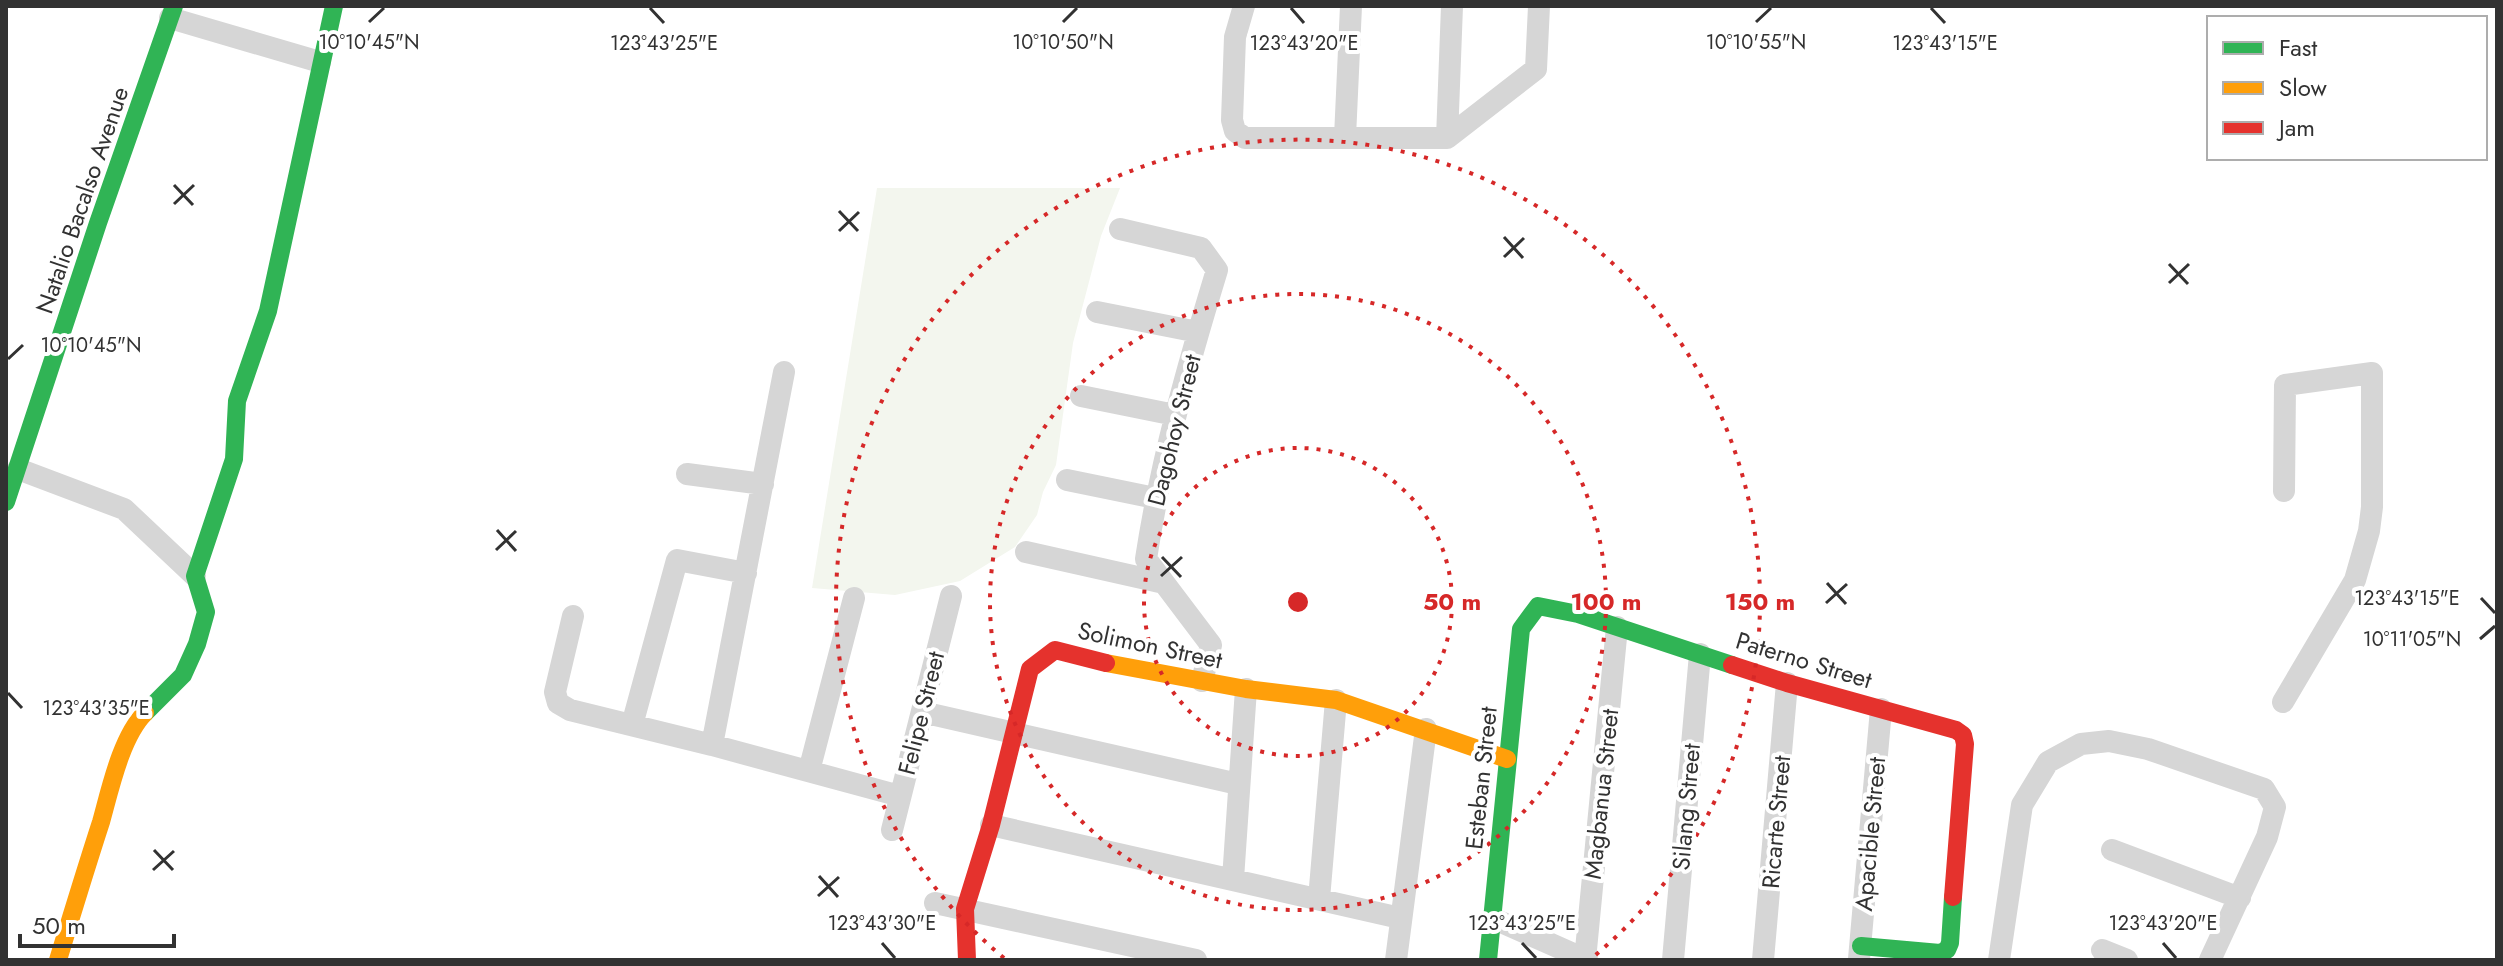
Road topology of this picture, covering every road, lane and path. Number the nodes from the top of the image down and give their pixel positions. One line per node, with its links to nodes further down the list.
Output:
1 (334, 6): 7 (main road)
2 (1244, 6): 8 (street)
3 (1351, 6): 8 (street)
4 (1452, 6): 9 (street)
5 (1539, 6): 9 (street)
6 (172, 12): 7 (street); 16 (main road, Natalio Bacalso Avenue)
7 (320, 62): 25 (main road)
8 (1345, 137): 9 (street)
9 (1447, 138)
10 (1120, 229): 12 (street, Dagohoy Street)
11 (1097, 312): 12 (street)
12 (1198, 332): 15 (street, Dagohoy Street)
13 (784, 372): 19 (street)
14 (1081, 396): 15 (street)
15 (1175, 415): 21 (street, Dagohoy Street)
16 (18, 469): 22 (main road, Natalio Bacalso Avenue); 25 (street)
17 (687, 474): 19 (street)
18 (1067, 480): 21 (street)
19 (763, 484): 24 (street)
20 (2284, 491): 37 (street)
21 (1155, 498): 26 (street, Dagohoy Street)
22 (6, 502)
23 (1026, 552): 26 (street)
24 (746, 573): 40 (street); 43 (street)
25 (195, 576): 60 (main road)
26 (1164, 583): 33 (street, Dagohoy Street)
27 (951, 596): 39 (street, Felipe Street)
28 (854, 598): 45 (street)
29 (1538, 606): 31 (main road, Paterno Street); 44 (main road, Esteban Street)
30 (573, 616): 40 (street)
31 (1617, 627): 32 (main road, Paterno Street); 65 (street, Magbanua Street)
32 (1700, 654): 34 (main road, Paterno Street); 66 (street, Silang Street)
33 (1202, 681): 35 (main road, Solimon Street); 42 (main road, Solimon Street)
34 (1787, 683): 38 (main road, Paterno Street); 67 (street, Ricarte Street)
35 (1246, 689): 36 (main road, Solimon Street); 46 (street)
36 (1336, 700): 41 (main road, Solimon Street); 53 (street)
37 (2283, 702)
38 (1881, 709): 59 (street, Apacible Street); 59 (main road, Paterno Street)
39 (922, 712): 42 (street); 47 (street, Felipe Street)
40 (632, 725): 43 (street)
41 (1426, 729): 44 (main road, Solimon Street); 56 (street)
42 (1013, 734): 46 (street); 48 (main road, Solimon Street)
43 (712, 745): 45 (street)
44 (1507, 759): 57 (main road, Esteban Street)
45 (809, 771): 47 (street)
46 (1238, 784): 51 (street)
47 (900, 796): 49 (street, Felipe Street)
48 (991, 825): 51 (street); 55 (main road, Solimon Street)
49 (892, 830)
50 (2112, 850): 52 (street)
51 (1233, 879): 53 (street)
52 (2240, 898): 68 (street); 70 (street)
53 (1319, 899): 56 (street)
54 (935, 903): 55 (street)
55 (965, 909): 61 (main road, Solimon Street); 62 (street)
56 (1400, 918): 63 (street)
57 (1492, 918): 64 (main road, Esteban Street); 65 (street)
58 (2102, 950): 69 (street)
59 (1860, 953)
60 (58, 960)
61 (967, 960)
62 (1196, 960)
63 (1396, 960)
64 (1488, 960)
65 (1586, 960)
66 (1673, 960)
67 (1763, 960)
68 (1999, 960)
69 (2127, 960)
70 (2210, 960)

